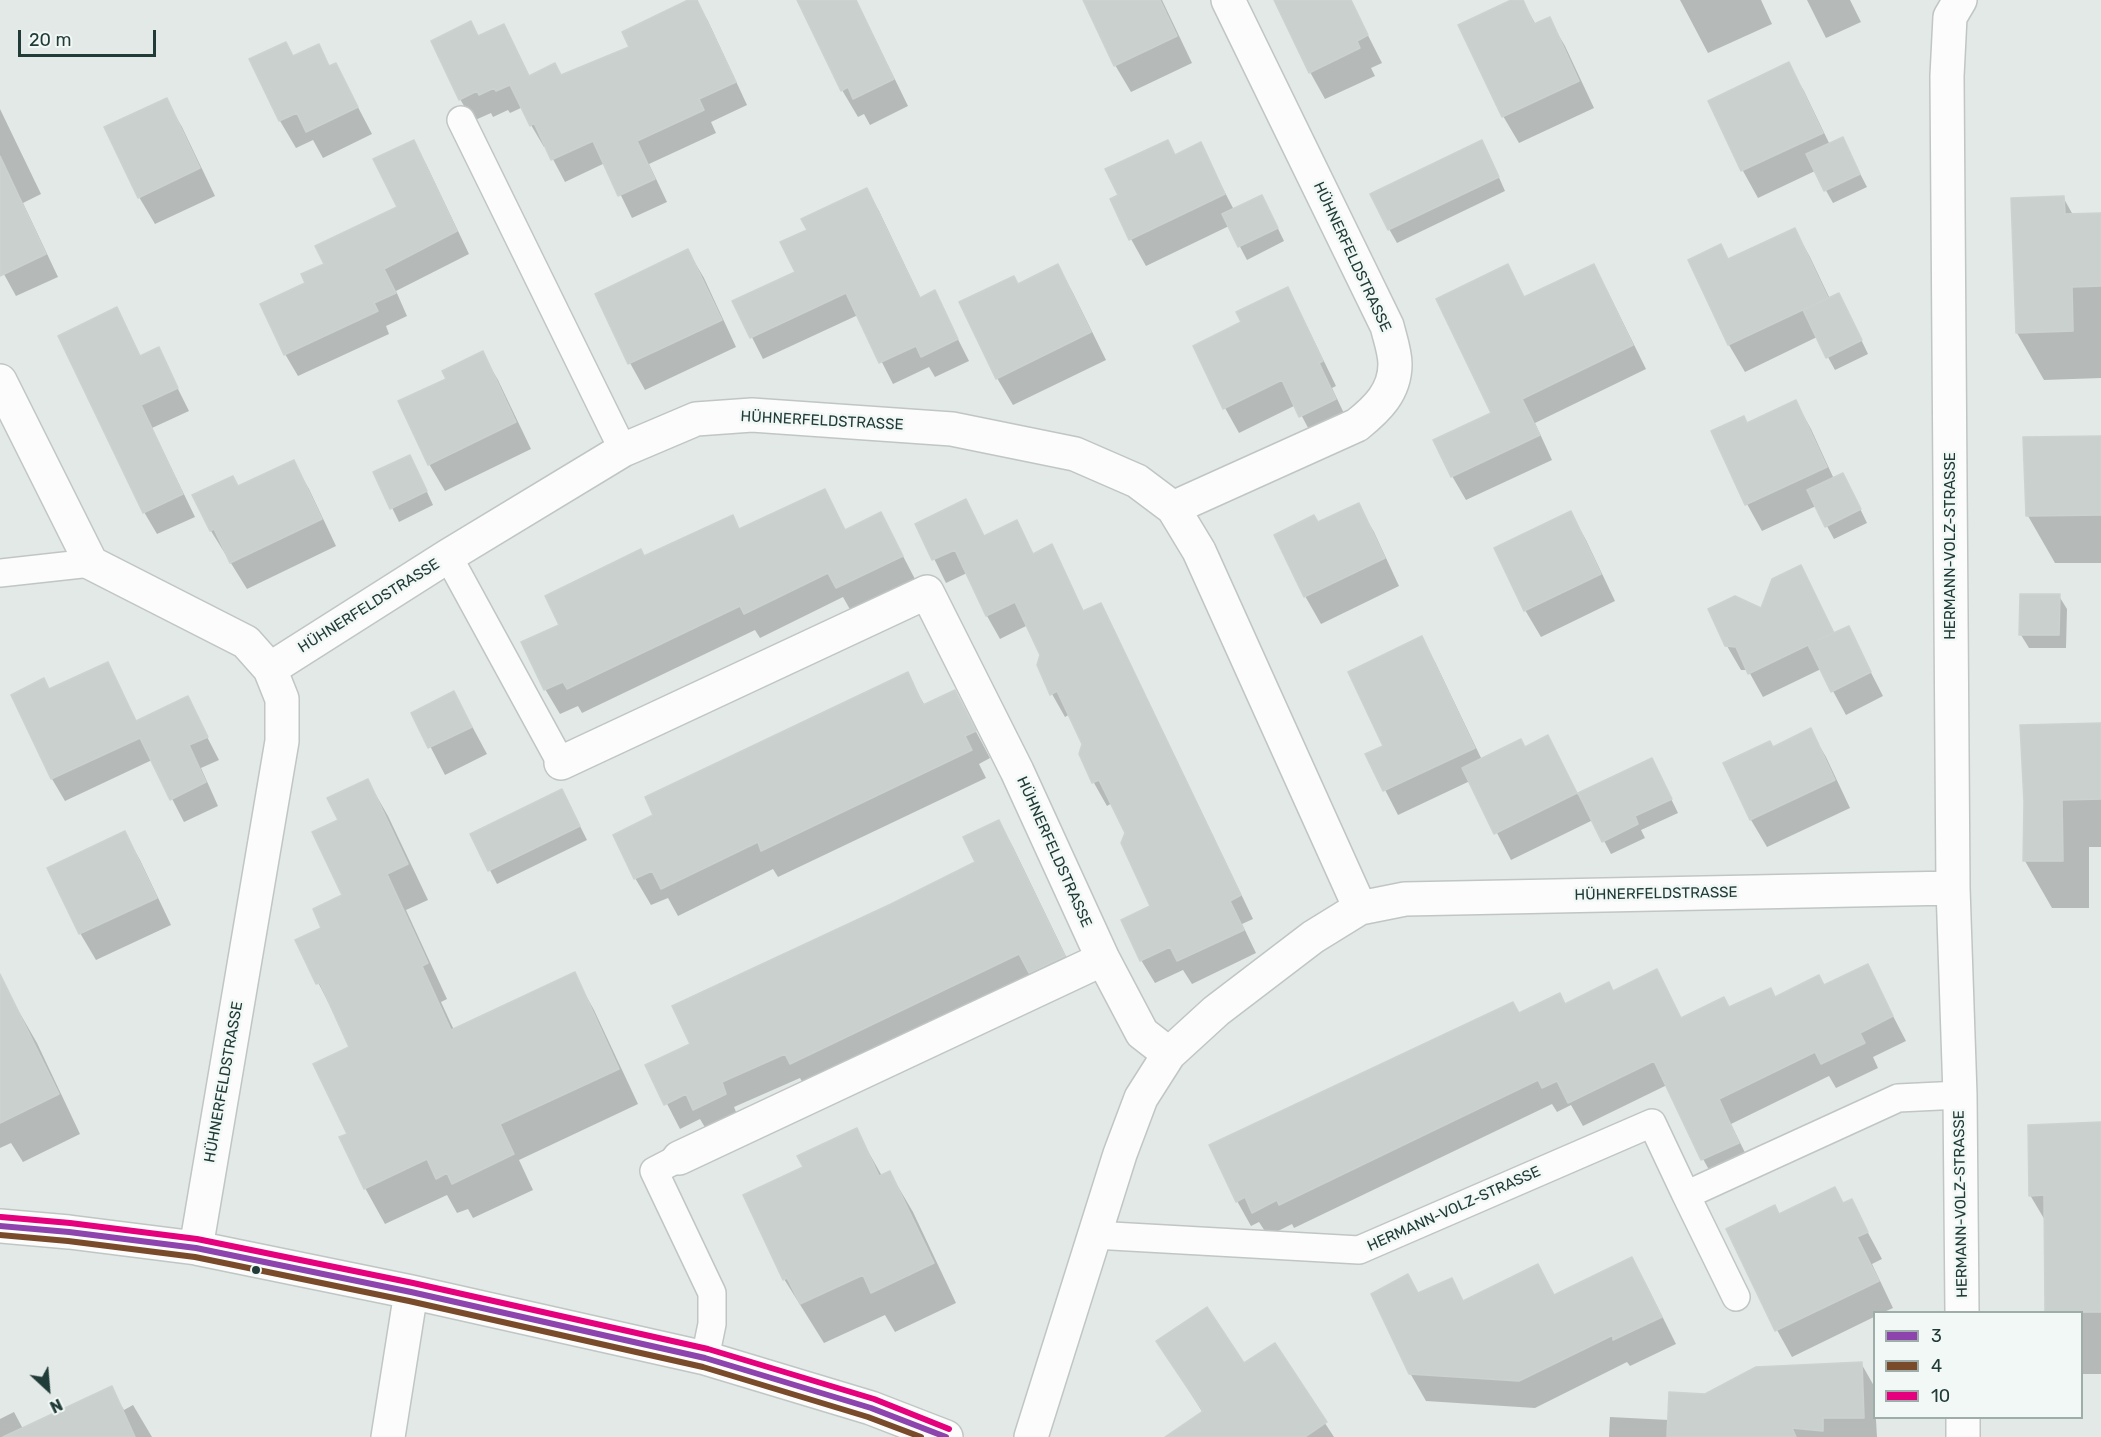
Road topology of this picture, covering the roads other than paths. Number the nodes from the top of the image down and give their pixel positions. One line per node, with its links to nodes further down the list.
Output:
1 (1228, 0): 6 (street, HÜHNERFELDSTRASSE)
2 (1960, 0): 12 (street, HERMANN-VOLZ-STRASSE)
3 (461, 120): 5 (lane)
4 (0, 381): 8 (street)
5 (623, 450): 6 (street, HÜHNERFELDSTRASSE); 7 (street, HÜHNERFELDSTRASSE)
6 (1173, 508): 13 (street, HÜHNERFELDSTRASSE)
7 (448, 556): 10 (street, HÜHNERFELDSTRASSE); 11 (lane)
8 (91, 563): 9 (lane); 10 (street, HÜHNERFELDSTRASSE)
9 (0, 573)
10 (270, 669): 21 (street, HÜHNERFELDSTRASSE)
11 (561, 763): 14 (street, HÜHNERFELDSTRASSE)
12 (1953, 888): 13 (street, HÜHNERFELDSTRASSE); 16 (street, HERMANN-VOLZ-STRASSE)
13 (1360, 908): 15 (street, HÜHNERFELDSTRASSE)
14 (1102, 959): 15 (street, HÜHNERFELDSTRASSE); 17 (street)
15 (1169, 1054): 20 (street, HÜHNERFELDSTRASSE)
16 (1960, 1095): 18 (lane, HERMANN-VOLZ-STRASSE); 24 (street, HERMANN-VOLZ-STRASSE)
17 (679, 1158): 25 (lane)
18 (1686, 1196): 20 (lane, HERMANN-VOLZ-STRASSE); 23 (lane, HERMANN-VOLZ-STRASSE)
19 (0, 1226): 21 (street)
20 (1094, 1235): 29 (street, HÜHNERFELDSTRASSE)
21 (196, 1248): 22 (street)
22 (411, 1292): 25 (street); 27 (street)
23 (1736, 1297)
24 (1962, 1311)
25 (705, 1358): 28 (street)
26 (1963, 1419): 30 (street)
27 (388, 1437)
28 (946, 1437)
29 (1031, 1437)
30 (1963, 1437)

